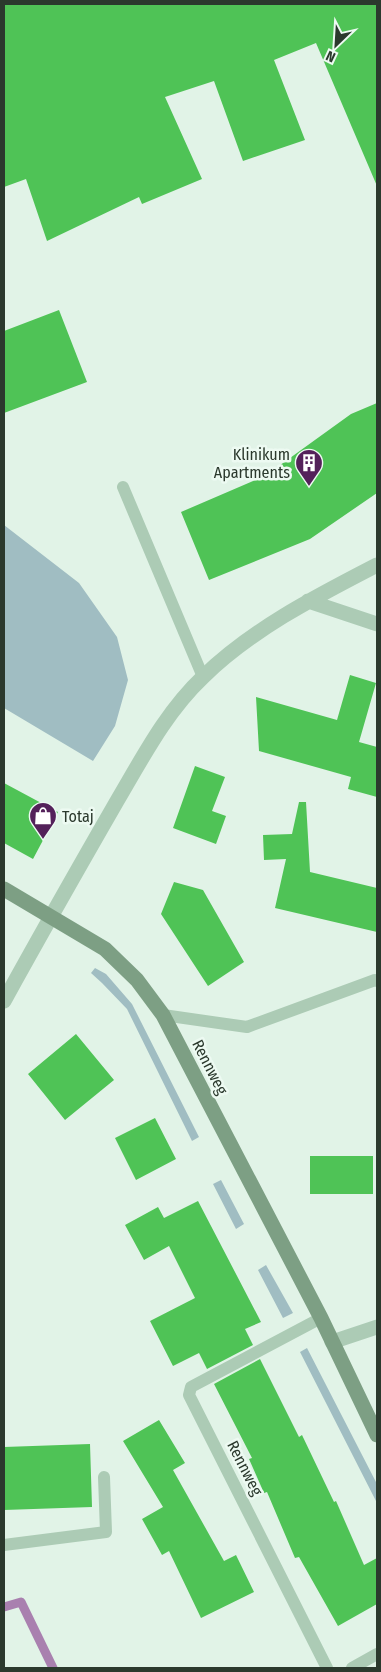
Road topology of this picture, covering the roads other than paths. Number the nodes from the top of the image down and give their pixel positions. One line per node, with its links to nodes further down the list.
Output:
1 (123, 487): 5 (lane)
2 (377, 565): 3 (street)
3 (308, 601): 4 (street); 5 (street)
4 (377, 624)
5 (203, 676): 7 (street)
6 (4, 889): 7 (main road, Rennweg)
7 (51, 917): 9 (street); 10 (main road, Rennweg)
8 (377, 981): 10 (lane)
9 (4, 1001)
10 (164, 1015): 11 (main road, Rennweg)
11 (320, 1318): 13 (main road, Rennweg); 18 (lane, Rennweg)
12 (377, 1327): 13 (street)
13 (332, 1342): 14 (main road, Rennweg)
14 (377, 1434)
15 (104, 1477): 16 (lane)
16 (4, 1545)
17 (377, 1654): 19 (lane)
18 (326, 1668)
19 (352, 1668)

